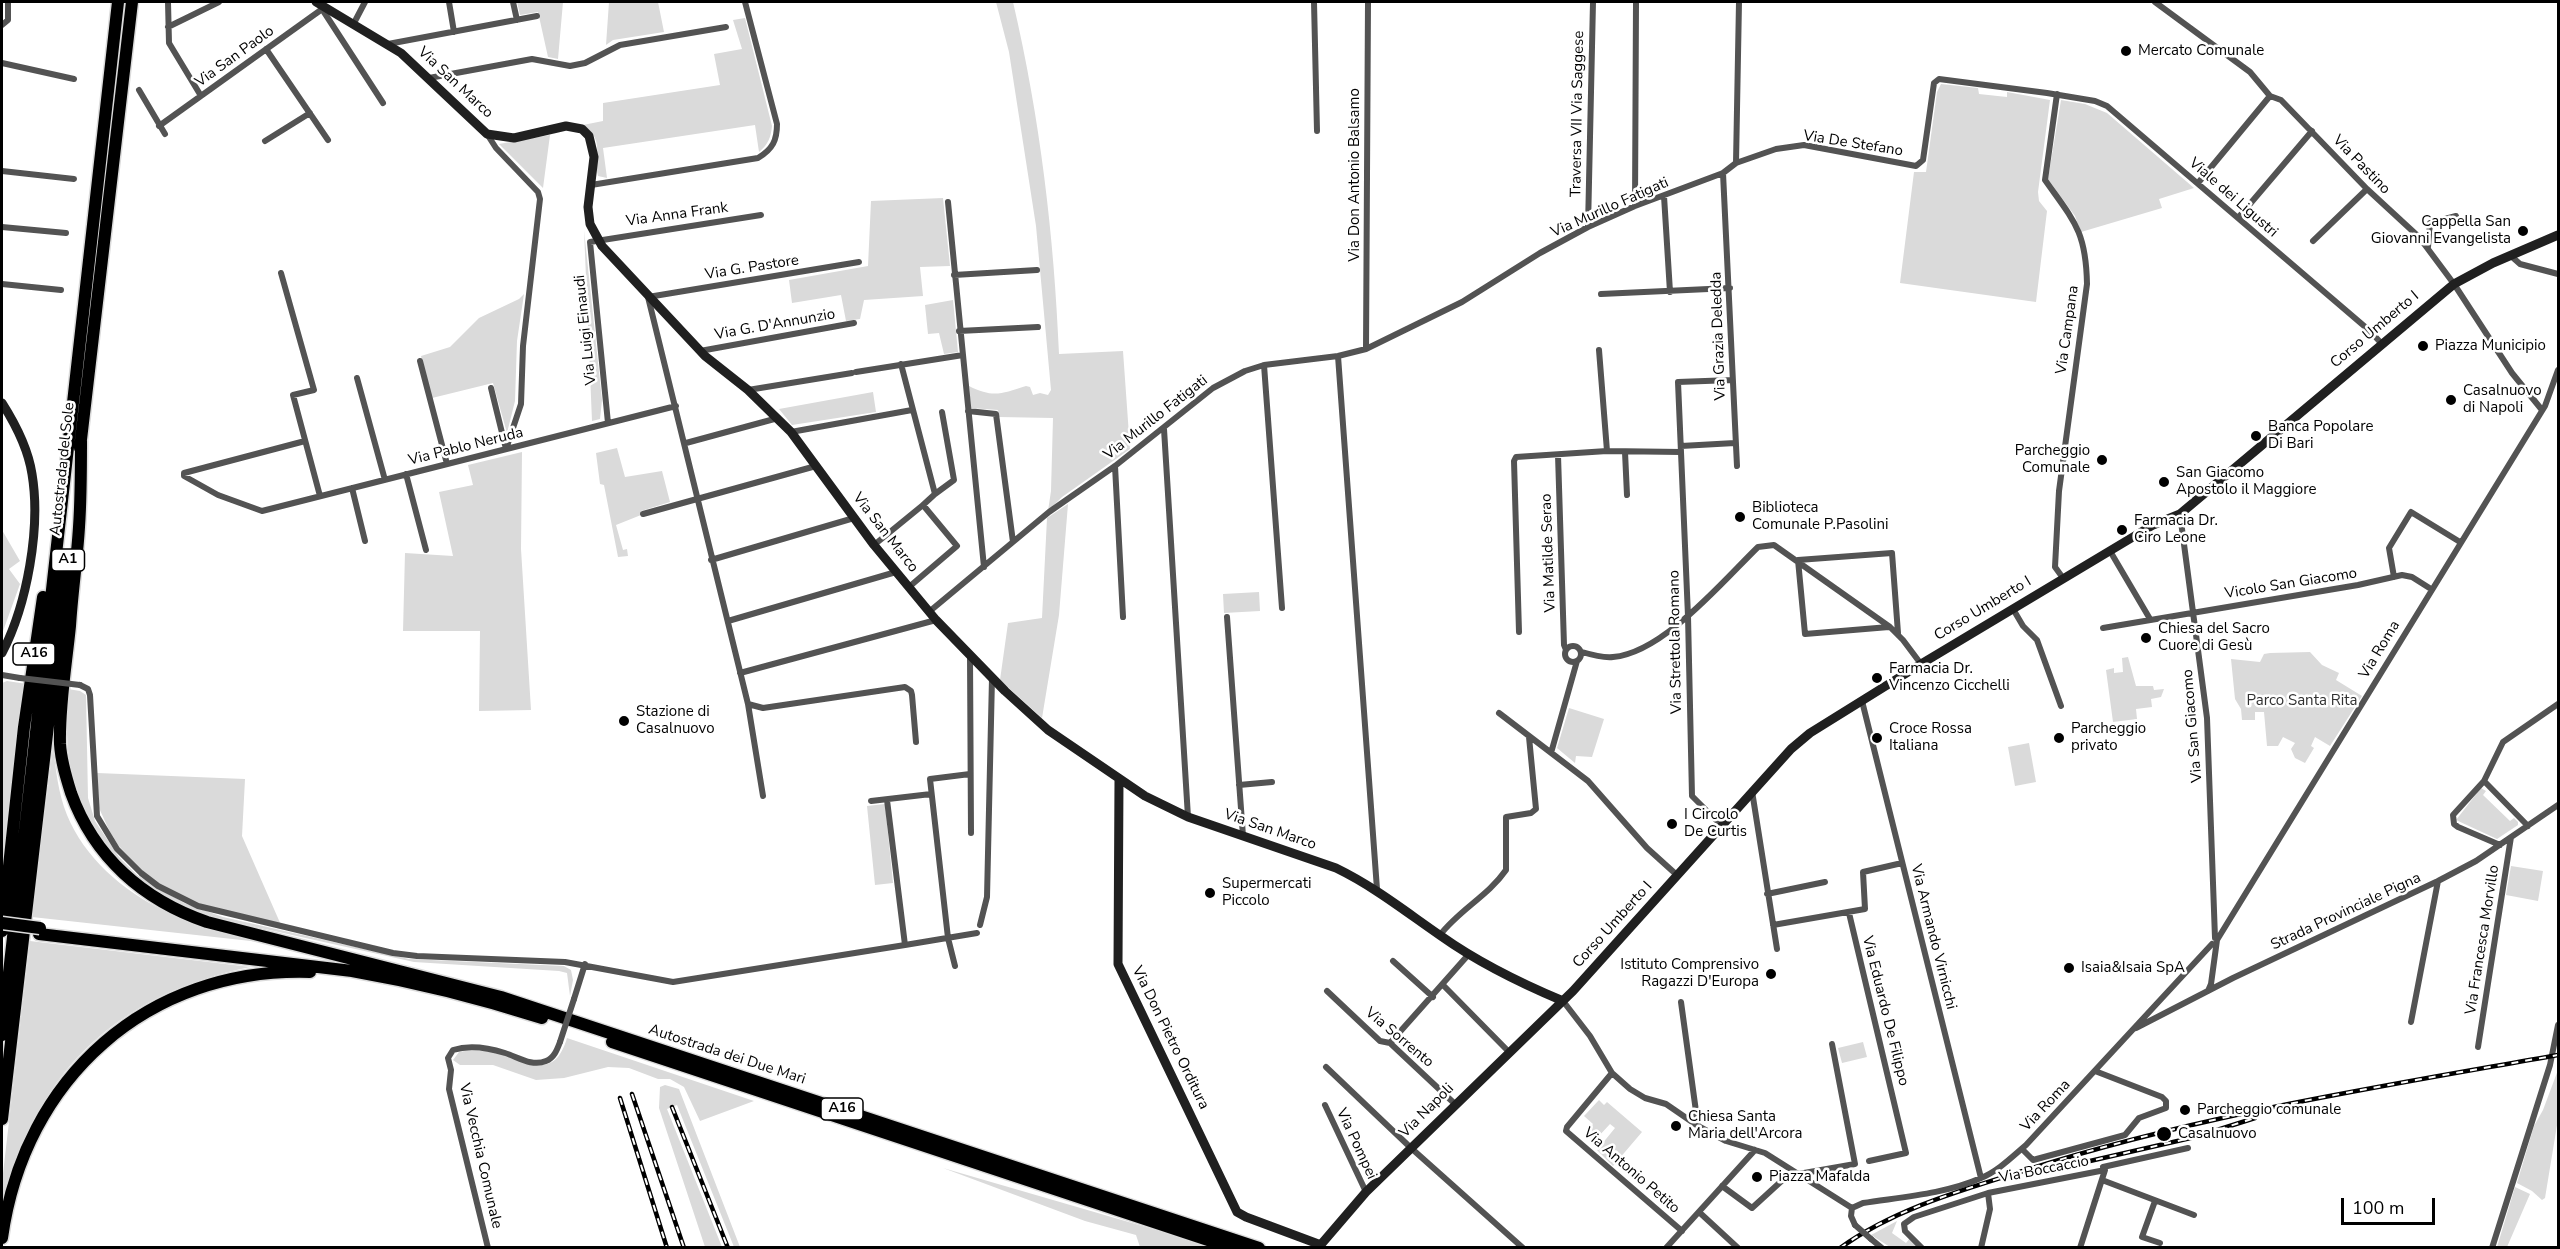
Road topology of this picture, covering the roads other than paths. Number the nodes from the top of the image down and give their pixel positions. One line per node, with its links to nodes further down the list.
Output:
1 (8, 2): 22 (street)
2 (118, 2): 91 (highway, Autostrada del Sole / A1)
3 (132, 2): 105 (highway, Autostrada del Sole / A1)
4 (168, 2): 23 (street)
5 (196, 2): 18 (street)
6 (219, 2): 18 (street)
7 (365, 2): 21 (street)
8 (449, 2): 25 (street)
9 (513, 2): 20 (street)
10 (745, 2): 49 (street)
11 (1314, 2): 38 (street)
12 (1368, 2): 81 (street, Via Don Antonio Balsamo)
13 (1593, 2): 58 (street, Traversa VII Via Saggese)
14 (1636, 2): 53 (street)
15 (1739, 2): 44 (street)
16 (2155, 2): 34 (street, Via Pastino)
17 (321, 6): 21 (main road, Via San Marco); 27 (street, Via San Paolo); 35 (street)
18 (201, 10): 23 (street)
19 (537, 16): 20 (street)
20 (517, 20): 25 (street)
21 (354, 23): 26 (main road, Via San Marco)
22 (2, 25)
23 (168, 27): 33 (street)
24 (726, 27): 29 (street)
25 (454, 32): 26 (street)
26 (387, 44): 29 (main road, Via San Marco)
27 (266, 49): 33 (street, Via San Paolo); 36 (street)
28 (2, 63): 30 (street)
29 (429, 78): 41 (main road, Via San Marco)
30 (75, 79)
31 (139, 90): 37 (street)
32 (2057, 94): 44 (street, Via De Stefano); 48 (street, Viale dei Ligustri); 140 (street, Via Campana)
33 (201, 96): 37 (street, Via San Paolo)
34 (2270, 96): 39 (street, Via Pastino); 48 (street)
35 (383, 103)
36 (310, 113): 42 (street); 43 (street)
37 (159, 126): 40 (street)
38 (1317, 131)
39 (2312, 131): 50 (street, Via Pastino); 56 (street)
40 (165, 134)
41 (488, 134): 49 (main road, Via San Marco); 109 (street)
42 (328, 140)
43 (266, 141)
44 (1736, 163): 46 (street, Via De Stefano)
45 (2, 171): 47 (street)
46 (1723, 173): 51 (street, Via Murillo Fatigati); 72 (street, Via Grazia Deledda)
47 (75, 179)
48 (2198, 183): 56 (street, Viale dei Ligustri)
49 (591, 184): 61 (main road, Via San Marco)
50 (2367, 189): 62 (street); 63 (street, Via Pastino)
51 (1664, 196): 53 (street, Via Murillo Fatigati); 74 (street)
52 (948, 202): 69 (street)
53 (1635, 206): 58 (street, Via Murillo Fatigati)
54 (761, 215): 61 (street, Via Anna Frank)
55 (2456, 216): 63 (street)
56 (2238, 218): 80 (street, Viale dei Ligustri)
57 (2, 227): 59 (street)
58 (1588, 227): 81 (street, Via Murillo Fatigati)
59 (66, 233)
60 (2559, 235): 64 (main road, Corso Umberto I)
61 (597, 239): 76 (main road, Via San Marco); 102 (street, Via Luigi Einaudi)
62 (2313, 241)
63 (2428, 248): 71 (street, Via Pastino)
64 (2511, 256): 67 (street); 71 (main road, Corso Umberto I)
65 (859, 262): 76 (street, Via G. Pastore)
66 (1037, 270): 69 (street)
67 (2558, 272)
68 (281, 273): 106 (street)
69 (954, 275): 79 (street)
70 (2, 284): 73 (street)
71 (2454, 284): 80 (main road, Corso Umberto I); 98 (street)
72 (1730, 288): 74 (street); 92 (street, Via Grazia Deledda)
73 (62, 290)
74 (1670, 292): 75 (street)
75 (1601, 294)
76 (648, 297): 83 (main road, Via San Marco); 96 (street)
77 (854, 323): 83 (street, Via G. D'Annunzio)
78 (1038, 327): 79 (street)
79 (959, 331): 84 (street)
80 (2381, 344): 127 (main road, Corso Umberto I)
81 (1366, 349): 85 (street, Via Murillo Fatigati)
82 (1599, 350): 111 (street)
83 (700, 351): 94 (main road, Via San Marco)
84 (963, 355): 87 (street); 99 (street)
85 (1338, 356): 88 (street, Via Murillo Fatigati); 196 (street)
86 (420, 361): 114 (street)
87 (901, 364): 94 (street); 97 (street)
88 (1264, 365): 103 (street, Via Murillo Fatigati); 143 (street)
89 (2559, 370): 98 (street, Via Roma)
90 (357, 378): 119 (street)
91 (74, 379): 202 (highway, A16); 228 (highway, Autostrada del Sole / A1)
92 (1732, 380): 108 (street, Via Grazia Deledda); 110 (street, Via Strettola Romano)
93 (491, 388): 109 (street)
94 (748, 390): 101 (main road, Via San Marco)
95 (2, 403): 159 (main road)
96 (676, 406): 102 (street, Via Pablo Neruda); 107 (street)
97 (912, 410): 104 (street); 121 (street)
98 (2542, 410): 131 (street, Via Roma)
99 (968, 411): 130 (street); 137 (street)
100 (942, 412): 121 (street)
101 (778, 418): 104 (main road, Via San Marco); 107 (street)
102 (608, 423): 109 (street, Via Pablo Neruda)
103 (1164, 429): 116 (street, Via Murillo Fatigati); 185 (street)
104 (791, 432): 115 (main road, Via San Marco)
105 (81, 441): 216 (highway); 240 (highway, Autostrada del Sole / A1)
106 (304, 441): 123 (street); 123 (street, Via Pablo Neruda)
107 (686, 443): 124 (street)
108 (1735, 443): 110 (street); 117 (street, Via Grazia Deledda)
109 (506, 449): 114 (street, Via Pablo Neruda)
110 (1681, 449): 112 (street); 147 (street, Via Strettola Romano)
111 (1607, 451): 112 (street); 113 (street)
112 (1625, 452): 122 (street)
113 (1558, 455): 155 (street); 157 (street, Via Matilde Serao)
114 (447, 464): 118 (street, Via Pablo Neruda)
115 (816, 466): 124 (street); 128 (main road, Via San Marco)
116 (1115, 466): 130 (street, Via Murillo Fatigati); 148 (street)
117 (1737, 466)
118 (406, 474): 119 (street, Via Pablo Neruda); 133 (street)
119 (385, 480): 120 (street, Via Pablo Neruda)
120 (352, 488): 123 (street, Via Pablo Neruda); 129 (street)
121 (935, 494): 125 (street)
122 (1627, 495)
123 (320, 496)
124 (699, 498): 126 (street); 135 (street)
125 (923, 505): 132 (street); 141 (street)
126 (643, 514)
127 (2180, 514): 134 (main road, Corso Umberto I); 146 (street, Via San Giacomo)
128 (854, 518): 132 (main road, Via San Marco); 135 (street)
129 (365, 541)
130 (1013, 542): 137 (street, Via Murillo Fatigati)
131 (2460, 542): 139 (street); 142 (street, Via Roma)
132 (874, 545): 138 (main road, Via San Marco)
133 (426, 550)
134 (2110, 551): 140 (main road, Corso Umberto I); 150 (street)
135 (711, 560): 152 (street)
136 (1798, 560): 147 (street); 153 (street); 153 (street); 156 (street)
137 (984, 567): 145 (street, Via Murillo Fatigati)
138 (896, 572): 141 (main road, Via San Marco); 152 (street)
139 (2394, 577): 142 (street, Vicolo San Giacomo); 146 (street, Vicolo San Giacomo)
140 (2063, 579): 144 (main road, Corso Umberto I)
141 (909, 587): 145 (main road, Via San Marco)
142 (2431, 589): 207 (street, Via Roma)
143 (1282, 608)
144 (2013, 609): 162 (main road, Corso Umberto I); 169 (street)
145 (930, 611): 151 (main road, Via San Marco)
146 (2193, 612): 150 (street, Vicolo San Giacomo); 207 (street, Via San Giacomo)
147 (1688, 616): 158 (street); 186 (street, Via Strettola Romano)
148 (1123, 617)
149 (1227, 617): 178 (street)
150 (2150, 619): 154 (street, Vicolo San Giacomo)
151 (936, 620): 160 (main road, Via San Marco); 163 (street)
152 (728, 621): 163 (street)
153 (1890, 627): 156 (street)
154 (2103, 628)
155 (1519, 632)
156 (1898, 633): 162 (street)
157 (1566, 650): 158 (street); 161 (street)
158 (1582, 652): 161 (street)
159 (2, 653)
160 (970, 656): 165 (main road, Via San Marco); 174 (street)
161 (1577, 661): 173 (street)
162 (1922, 664): 166 (main road, Corso Umberto I)
163 (741, 673): 167 (street)
164 (2, 675): 212 (street, bridge)
165 (992, 678): 175 (main road, Via San Marco); 200 (street)
166 (1862, 701): 179 (main road, Corso Umberto I); 192 (street, Via Armando Virnicchi)
167 (748, 704): 172 (street); 181 (street)
168 (2559, 704): 176 (street)
169 (2061, 706)
170 (1499, 713): 171 (street)
171 (1529, 737): 173 (street); 205 (street)
172 (916, 742)
173 (1551, 753): 193 (street)
174 (970, 774): 180 (street); 188 (street)
175 (1119, 779): 185 (main road, Via San Marco); 261 (main road, Via Don Pietro Orditura)
176 (2484, 781): 187 (street); 191 (street)
177 (1272, 782): 178 (street)
178 (1239, 785): 189 (street)
179 (1752, 791): 186 (main road, Corso Umberto I); 197 (street)
180 (931, 794): 182 (street); 206 (street)
181 (763, 796)
182 (887, 800): 183 (street); 208 (street)
183 (871, 801)
184 (2559, 805): 187 (street, Strada Provinciale Pigna)
185 (1188, 817): 189 (main road, Via San Marco)
186 (1721, 825): 193 (main road, Corso Umberto I)
187 (2528, 826): 190 (street, Strada Provinciale Pigna)
188 (971, 833)
189 (1243, 836): 196 (main road, Via San Marco)
190 (2511, 837): 191 (street, Strada Provinciale Pigna); 232 (street, Via Francesca Morvillo)
191 (2500, 844): 194 (street, Strada Provinciale Pigna)
192 (1902, 863): 198 (street); 249 (street, Via Armando Virnicchi)
193 (1678, 876): 222 (main road, Corso Umberto I)
194 (2438, 881): 215 (street, Strada Provinciale Pigna); 225 (street)
195 (1824, 882): 197 (street)
196 (1377, 890): 205 (main road, Via San Marco)
197 (1767, 894): 201 (street)
198 (1849, 913): 201 (street); 246 (street, Via Eduardo De Filippo)
199 (2, 923): 203 (highway, bridge)
200 (980, 925)
201 (1773, 925): 209 (street)
202 (2, 930): 203 (highway)
203 (40, 931): 216 (highway)
204 (977, 933): 206 (street)
205 (1440, 935): 210 (main road, Via San Marco)
206 (948, 938): 208 (street); 213 (street)
207 (2215, 942): 214 (street, Via Roma); 221 (street, Via Roma)
208 (905, 945): 212 (street)
209 (1777, 950)
210 (1469, 954): 217 (street); 222 (main road, Via San Marco)
211 (1393, 961): 220 (street)
212 (585, 964): 262 (street, Via Vecchia Comunale, bridge)
213 (955, 966)
214 (2213, 972): 215 (street); 219 (street, Via Roma)
215 (2233, 978): 219 (street, Strada Provinciale Pigna)
216 (423, 981): 259 (highway); 263 (highway, Autostrada dei Due Mari / A16); 264 (highway, Autostrada dei Due Mari / A16)
217 (1443, 986): 220 (street); 234 (street)
218 (1327, 991): 229 (street, Via Sorrento)
219 (2208, 991): 224 (street, Strada Provinciale Pigna)
220 (1433, 997): 229 (street)
221 (2162, 998): 224 (street); 227 (street, Via Roma)
222 (1563, 1001): 234 (main road, Via Napoli); 237 (street)
223 (1682, 1002): 241 (street)
224 (2172, 1010): 227 (street, Strada Provinciale Pigna)
225 (2410, 1022)
226 (2558, 1024): 233 (street)
227 (2136, 1028): 236 (street, Via Roma)
228 (2, 1035)
229 (1390, 1043): 238 (street, Via Sorrento)
230 (1832, 1044): 248 (street)
231 (2559, 1044): 233 (street)
232 (2478, 1047)
233 (2554, 1051): 272 (street)
234 (1509, 1052): 238 (main road, Via Napoli)
235 (1326, 1067): 242 (street)
236 (2095, 1071): 244 (street, Via Roma); 244 (street)
237 (1612, 1073): 241 (street); 258 (street, Via Antonio Petito)
238 (1455, 1104): 242 (main road, Via Napoli)
239 (1325, 1105): 252 (street, Via Pompei)
240 (2, 1119)
241 (1698, 1126): 245 (street)
242 (1411, 1148): 252 (main road, Via Napoli); 265 (street)
243 (2188, 1148): 247 (street, Via Boccaccio)
244 (2022, 1149): 249 (street, Via Roma)
245 (1755, 1150): 248 (street); 251 (street)
246 (1869, 1161)
247 (2104, 1170): 250 (street); 253 (street, Via Boccaccio)
248 (1798, 1173): 251 (street); 255 (street)
249 (1981, 1178): 255 (street, Via Roma)
250 (2102, 1180): 254 (street); 271 (street)
251 (1722, 1186): 256 (street)
252 (1366, 1192): 261 (main road, Via Napoli)
253 (1988, 1193): 269 (street, Via Boccaccio); 270 (street)
254 (2156, 1201): 257 (street); 260 (street)
255 (1852, 1208): 268 (street, bridge)
256 (1699, 1212): 258 (street); 267 (street)
257 (2194, 1215)
258 (1682, 1231): 266 (street)
259 (2, 1238)
260 (2160, 1243)
261 (1319, 1246)
262 (489, 1248)
263 (1232, 1248)
264 (1259, 1248)
265 (1523, 1248)
266 (1666, 1248)
267 (1738, 1248)
268 (1882, 1248)
269 (1922, 1248)
270 (1981, 1248)
271 (2080, 1248)
272 (2492, 1248)

